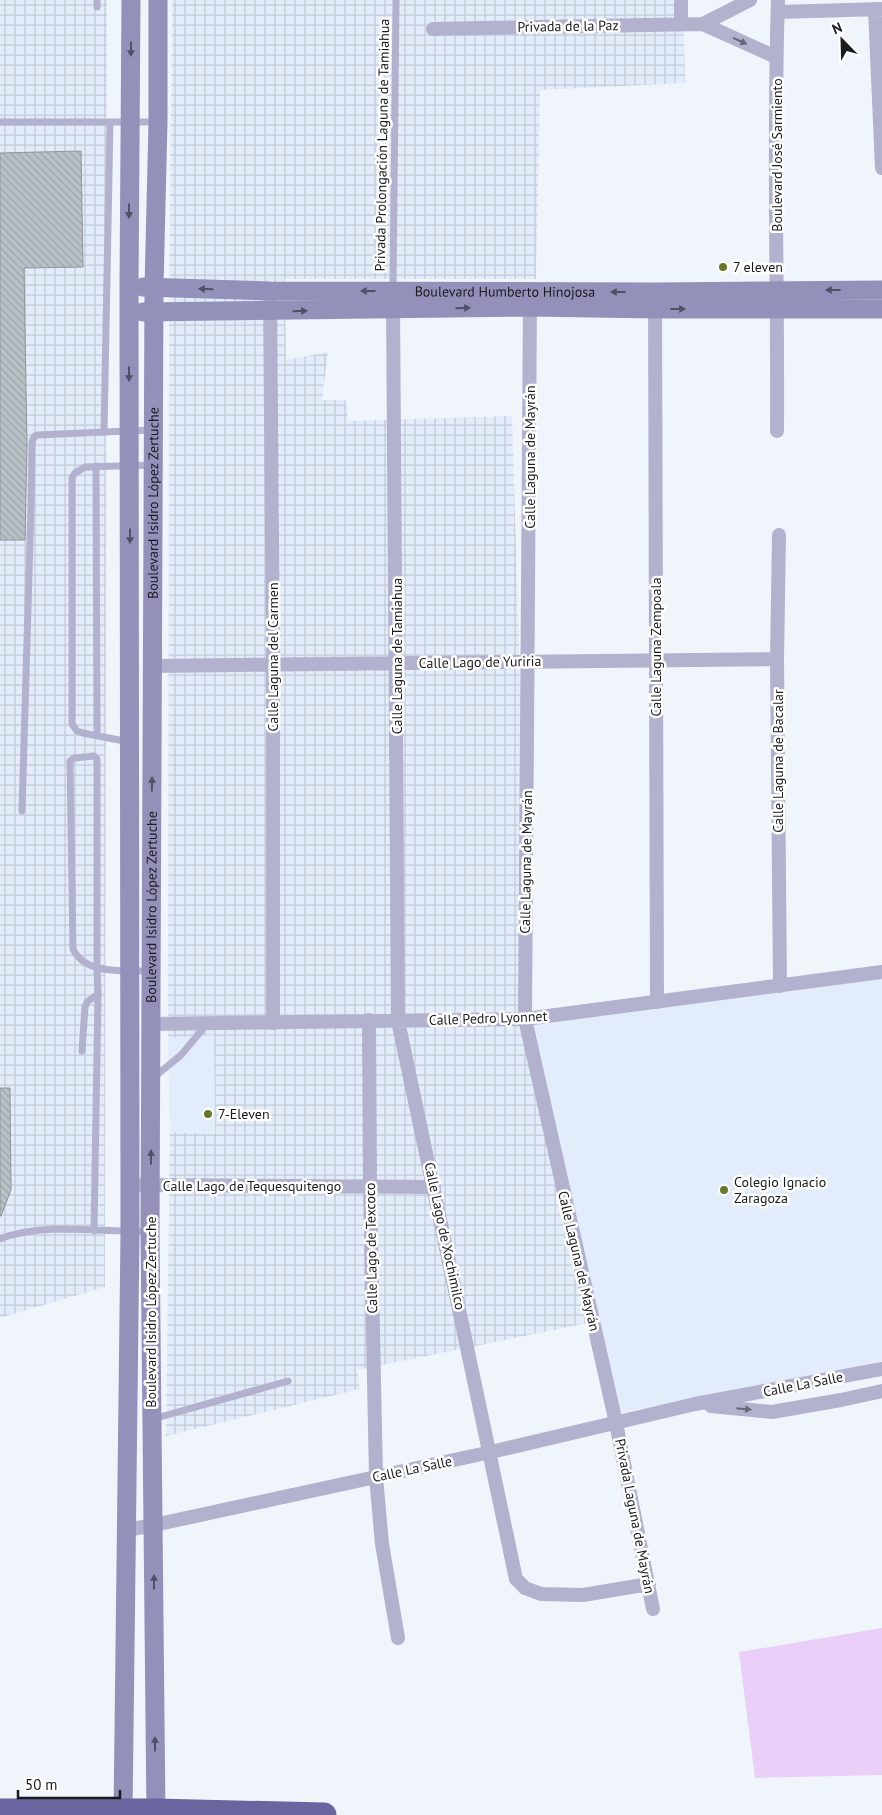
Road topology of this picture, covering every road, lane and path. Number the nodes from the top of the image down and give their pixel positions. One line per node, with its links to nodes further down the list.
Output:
1 (132, 0): 12 (main road, Boulevard Isidro López Zertuche, one-way to 12)
2 (158, 0): 15 (main road, Boulevard Isidro López Zertuche)
3 (396, 0): 23 (lane, Privada Prolongación Laguna de Tamiahua)
4 (681, 0): 8 (street)
5 (750, 0): 9 (street, Privada de la Paz)
6 (778, 6): 7 (street); 11 (street, Boulevard José Sarmiento)
7 (878, 9): 16 (street)
8 (681, 24): 9 (street, Privada de la Paz); 10 (street, Privada de la Paz)
9 (703, 24): 11 (street, Privada de la Paz, one-way to 11)
10 (433, 29)
11 (776, 57): 19 (street, Boulevard José Sarmiento)
12 (130, 121): 14 (lane); 15 (lane); 18 (main road, Boulevard Isidro López Zertuche, one-way to 18)
13 (0, 122): 14 (lane)
14 (110, 122): 33 (lane)
15 (158, 122): 17 (main road, Boulevard Isidro López Zertuche)
16 (882, 168)
17 (154, 287): 18 (main road, Boulevard Humberto Hinojosa); 21 (main road, Boulevard Humberto Hinojosa, one-way to 17); 29 (main road, Boulevard Isidro López Zertuche)
18 (129, 288): 28 (main road, Boulevard Isidro López Zertuche)
19 (777, 290): 20 (main road, Boulevard Humberto Hinojosa, one-way to 19); 24 (main road, Boulevard Humberto Hinojosa); 25 (street, Boulevard José Sarmiento)
20 (882, 290)
21 (270, 291): 23 (main road, Boulevard Humberto Hinojosa, one-way to 21); 27 (street, Calle Laguna del Carmen)
22 (530, 299): 23 (main road, Boulevard Humberto Hinojosa); 24 (main road, Boulevard Humberto Hinojosa); 39 (street, Calle Laguna de Mayrán)
23 (393, 300): 27 (main road, Boulevard Humberto Hinojosa, one-way to 23); 42 (street, Calle Laguna de Tamiahua)
24 (655, 300): 25 (main road, Boulevard Humberto Hinojosa, one-way to 25); 40 (street, Calle Laguna Zempoala)
25 (778, 309): 26 (main road, Boulevard Humberto Hinojosa); 32 (street, Boulevard José Sarmiento)
26 (882, 309)
27 (270, 311): 29 (main road, Boulevard Humberto Hinojosa); 41 (street, Calle Laguna del Carmen)
28 (129, 312): 29 (main road, Boulevard Humberto Hinojosa); 31 (main road, Boulevard Isidro López Zertuche, one-way to 31)
29 (155, 312): 30 (main road, Boulevard Isidro López Zertuche)
30 (154, 430): 31 (lane); 35 (main road, Boulevard Isidro López Zertuche)
31 (130, 431): 33 (lane); 34 (main road, Boulevard Isidro López Zertuche)
32 (777, 431)
33 (104, 432): 46 (lane)
34 (130, 465): 35 (lane); 36 (lane); 45 (main road, Boulevard Isidro López Zertuche, one-way to 45)
35 (154, 465): 43 (main road, Boulevard Isidro López Zertuche)
36 (96, 466): 44 (lane); 44 (lane)
37 (780, 535): 38 (street, Calle Laguna de Bacalar)
38 (777, 659): 40 (street, Calle Lago de Yuriria); 53 (street, Calle Laguna de Bacalar)
39 (528, 661): 40 (street, Calle Lago de Yuriria); 42 (street, Calle Lago de Yuriria); 56 (street, Calle Laguna de Mayrán)
40 (656, 661): 55 (street, Calle Laguna Zempoala)
41 (273, 664): 42 (street, Calle Lago de Yuriria); 43 (street, Calle Lago de Yuriria); 59 (street, Calle Laguna del Carmen)
42 (397, 664): 58 (street, Calle Laguna de Tamiahua)
43 (153, 666): 48 (main road, Boulevard Isidro López Zertuche, one-way to 43)
44 (97, 735): 45 (lane)
45 (130, 742): 47 (main road, Boulevard Isidro López Zertuche)
46 (22, 810)
47 (130, 922): 48 (main road); 50 (main road, Boulevard Isidro López Zertuche)
48 (151, 922): 51 (main road, Boulevard Isidro López Zertuche)
49 (97, 969): 49 (lane); 50 (lane); 54 (lane)
50 (130, 970): 51 (lane); 64 (main road, Boulevard Isidro López Zertuche)
51 (151, 971): 60 (main road, Boulevard Isidro López Zertuche)
52 (882, 972): 53 (street, Calle Pedro Lyonnet)
53 (780, 986): 55 (street, Calle Pedro Lyonnet)
54 (98, 994): 62 (lane); 68 (lane)
55 (657, 1002): 56 (street, Calle Pedro Lyonnet)
56 (525, 1019): 58 (street, Calle Pedro Lyonnet); 77 (street, Calle Laguna de Mayrán)
57 (369, 1020): 58 (street, Calle Pedro Lyonnet); 59 (street, Calle Pedro Lyonnet); 66 (street, Calle Lago de Texcoco)
58 (398, 1020): 67 (street, Calle Lago de Xochimilco)
59 (273, 1023): 61 (street, Calle Pedro Lyonnet)
60 (150, 1024): 61 (street, Calle Pedro Lyonnet); 63 (main road, Boulevard Isidro López Zertuche)
61 (206, 1024): 63 (lane)
62 (82, 1052)
63 (151, 1080): 65 (main road, Boulevard Isidro López Zertuche, one-way to 63)
64 (129, 1185): 65 (street, Calle Lago de Tequesquitengo); 69 (main road, Boulevard Isidro López Zertuche)
65 (151, 1186): 66 (street, Calle Lago de Tequesquitengo); 70 (main road, Boulevard Isidro López Zertuche)
66 (370, 1187): 67 (street, Calle Lago de Tequesquitengo); 79 (street, Calle Lago de Texcoco)
67 (434, 1187): 78 (street, Calle Lago de Xochimilco)
68 (94, 1231): 69 (lane); 71 (lane)
69 (130, 1232): 70 (lane); 81 (main road, Boulevard Isidro López Zertuche)
70 (150, 1232): 76 (main road, Boulevard Isidro López Zertuche)
71 (0, 1239)
72 (882, 1369): 75 (street, Calle La Salle)
73 (288, 1380): 76 (lane)
74 (882, 1391): 75 (street, Calle La Salle, one-way to 74)
75 (695, 1404): 77 (street, Calle La Salle)
76 (152, 1419): 80 (main road, Boulevard Isidro López Zertuche)
77 (616, 1423): 78 (street, Calle La Salle); 82 (street, Privada Laguna de Mayrán)
78 (491, 1452): 79 (street, Calle La Salle); 82 (street, Calle Lago de Xochimilco)
79 (376, 1477): 80 (street, Calle La Salle); 84 (street, Calle Lago de Texcoco)
80 (154, 1525): 81 (street, Calle La Salle); 87 (main road, Boulevard Isidro López Zertuche, one-way to 80)
81 (127, 1530): 86 (main road, Boulevard Isidro López Zertuche)
82 (649, 1584): 83 (street, Privada Laguna de Mayrán)
83 (654, 1609)
84 (398, 1638)
85 (0, 1811): 86 (highway)
86 (123, 1813): 87 (highway)
87 (155, 1813): 88 (highway)
88 (324, 1815)

